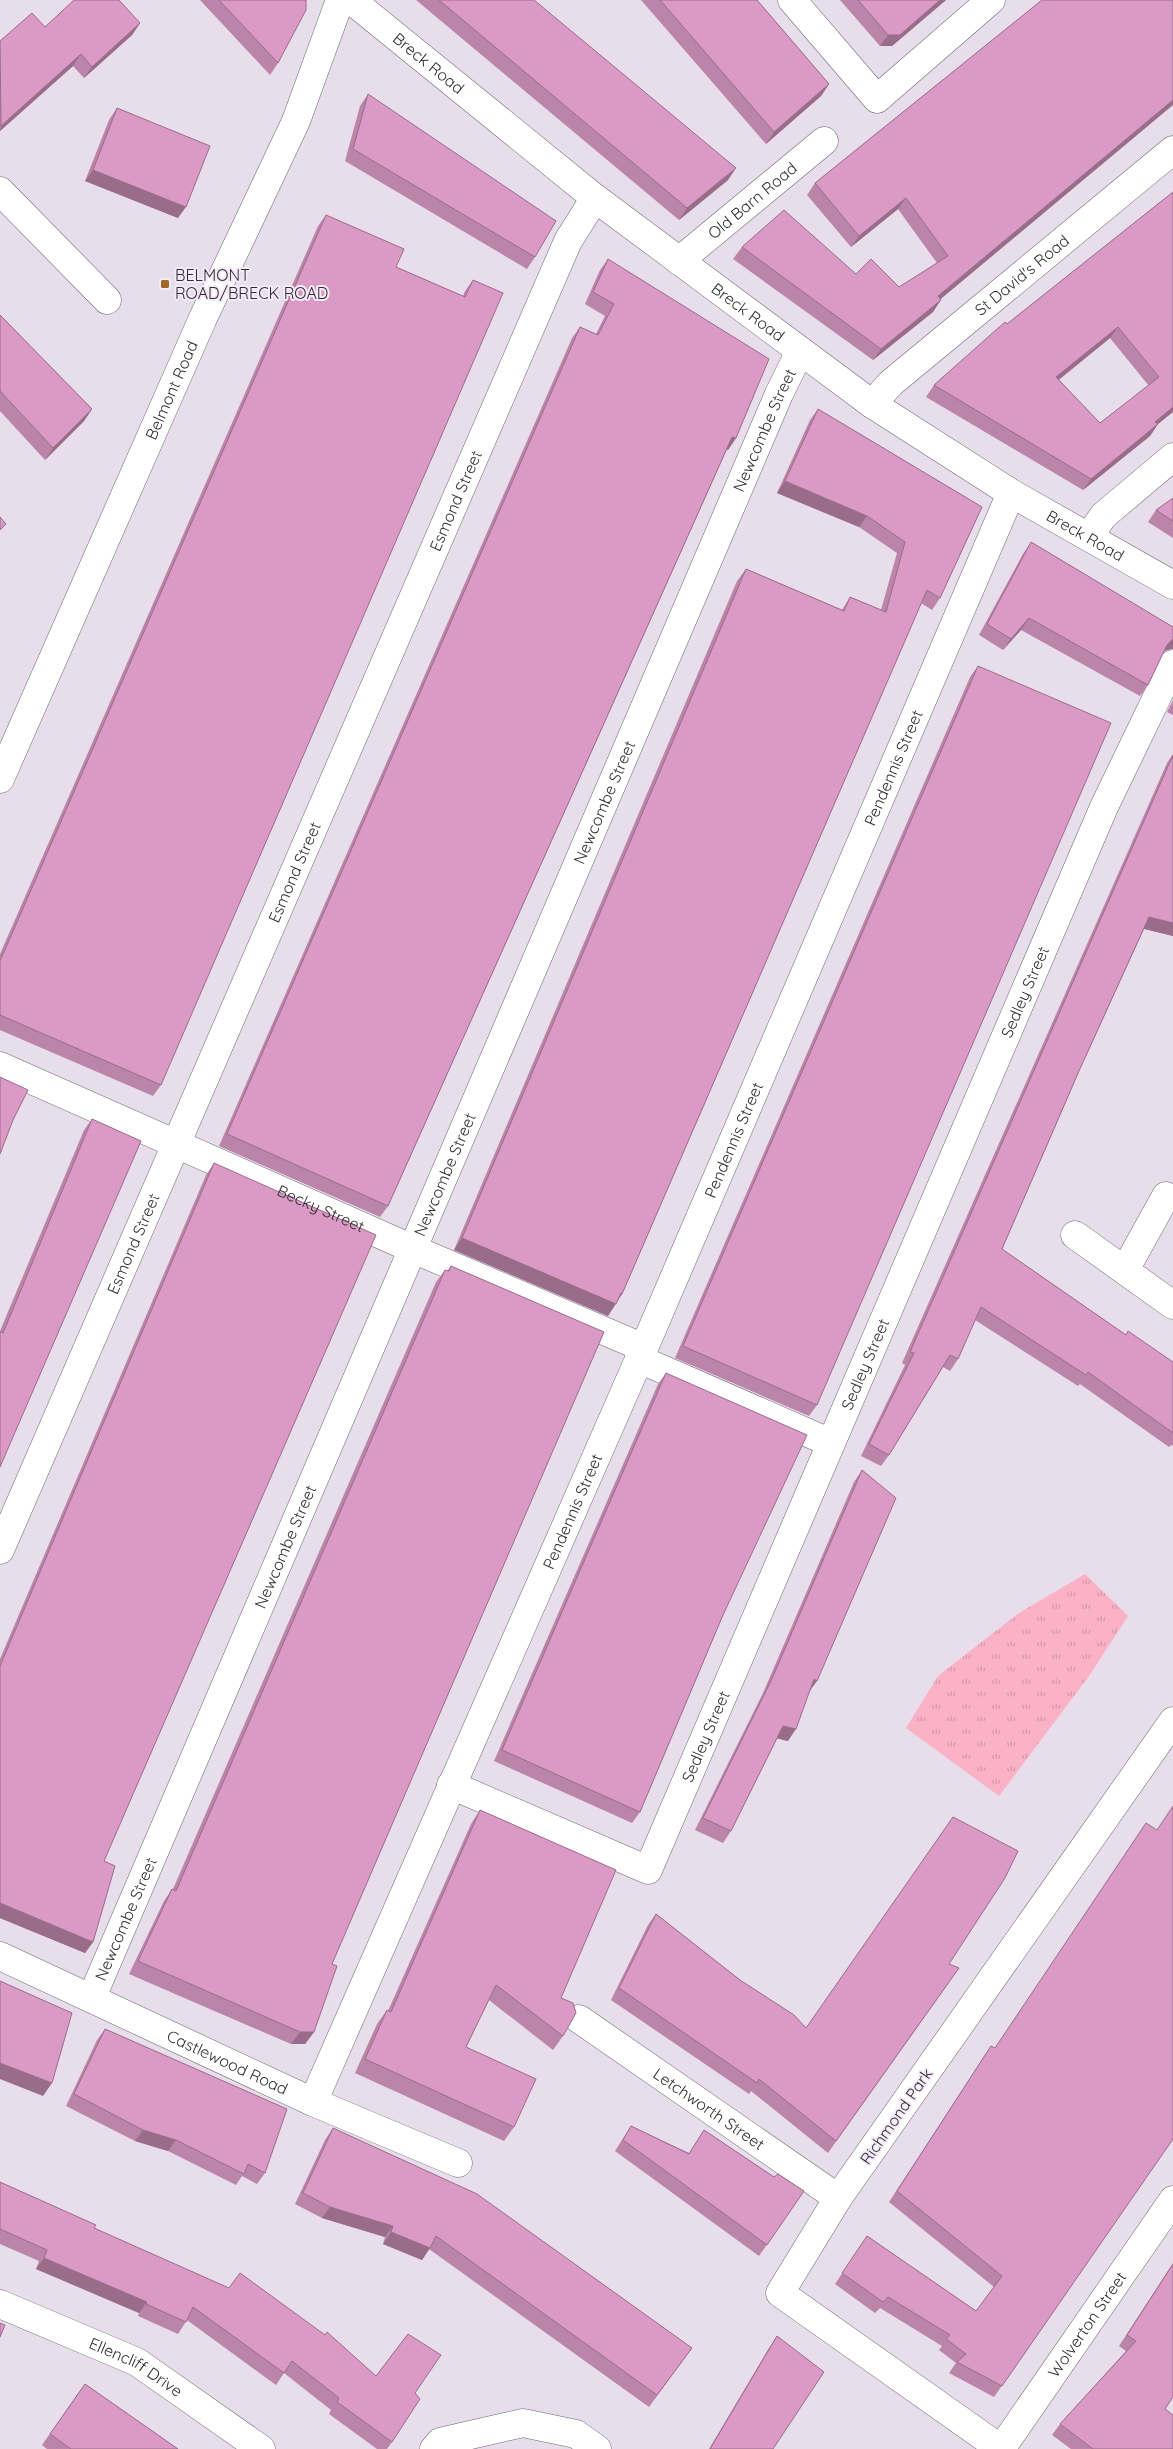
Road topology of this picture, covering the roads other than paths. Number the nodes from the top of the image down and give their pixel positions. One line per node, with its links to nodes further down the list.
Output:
1 (340, 0): 18 (main road, Belmont Road)
2 (352, 0): 8 (main road, Breck Road)
3 (792, 0): 4 (main road)
4 (991, 0)
5 (824, 141): 9 (main road, Old Barn Road)
6 (1173, 150): 12 (main road, St David's Road)
7 (0, 191): 10 (main road)
8 (595, 198): 9 (main road, Breck Road); 20 (main road, Esmond Street)
9 (679, 261): 11 (main road, Breck Road)
10 (108, 300)
11 (800, 352): 12 (main road, Breck Road); 23 (main road, Newcombe Street)
12 (872, 404): 14 (main road, Breck Road)
13 (1173, 457): 15 (main road)
14 (1011, 493): 15 (main road, Breck Road); 26 (main road, Pendennis Street)
15 (1089, 537): 16 (main road, Breck Road)
16 (1173, 585)
17 (1173, 664): 27 (main road, Sedley Street)
18 (0, 779)
19 (0, 1066): 20 (main road, Becky Street)
20 (177, 1144): 23 (main road, Becky Street); 28 (main road, Esmond Street)
21 (1166, 1196): 24 (main road)
22 (1075, 1235): 24 (main road)
23 (412, 1249): 26 (main road, Becky Street); 32 (main road, Newcombe Street)
24 (1125, 1270): 25 (main road)
25 (1173, 1305)
26 (642, 1354): 27 (main road, Becky Street); 30 (main road, Pendennis Street)
27 (831, 1443): 30 (main road, Sedley Street)
28 (0, 1550)
29 (1173, 1721): 36 (main road, Richmond Park)
30 (451, 1786): 34 (main road, Pendennis Street)
31 (0, 1956): 32 (main road, Castlewood Road)
32 (92, 1997): 34 (main road, Castlewood Road)
33 (579, 2019): 36 (main road, Letchworth Street)
34 (313, 2102): 35 (main road, Castlewood Road)
35 (458, 2163)
36 (838, 2198): 42 (main road, Richmond Park)
37 (1173, 2200): 42 (main road, Wolverton Street)
38 (0, 2304): 39 (main road, Ellencliff Drive)
39 (261, 2449)
40 (434, 2449): 41 (main road)
41 (597, 2449)
42 (1001, 2449)

